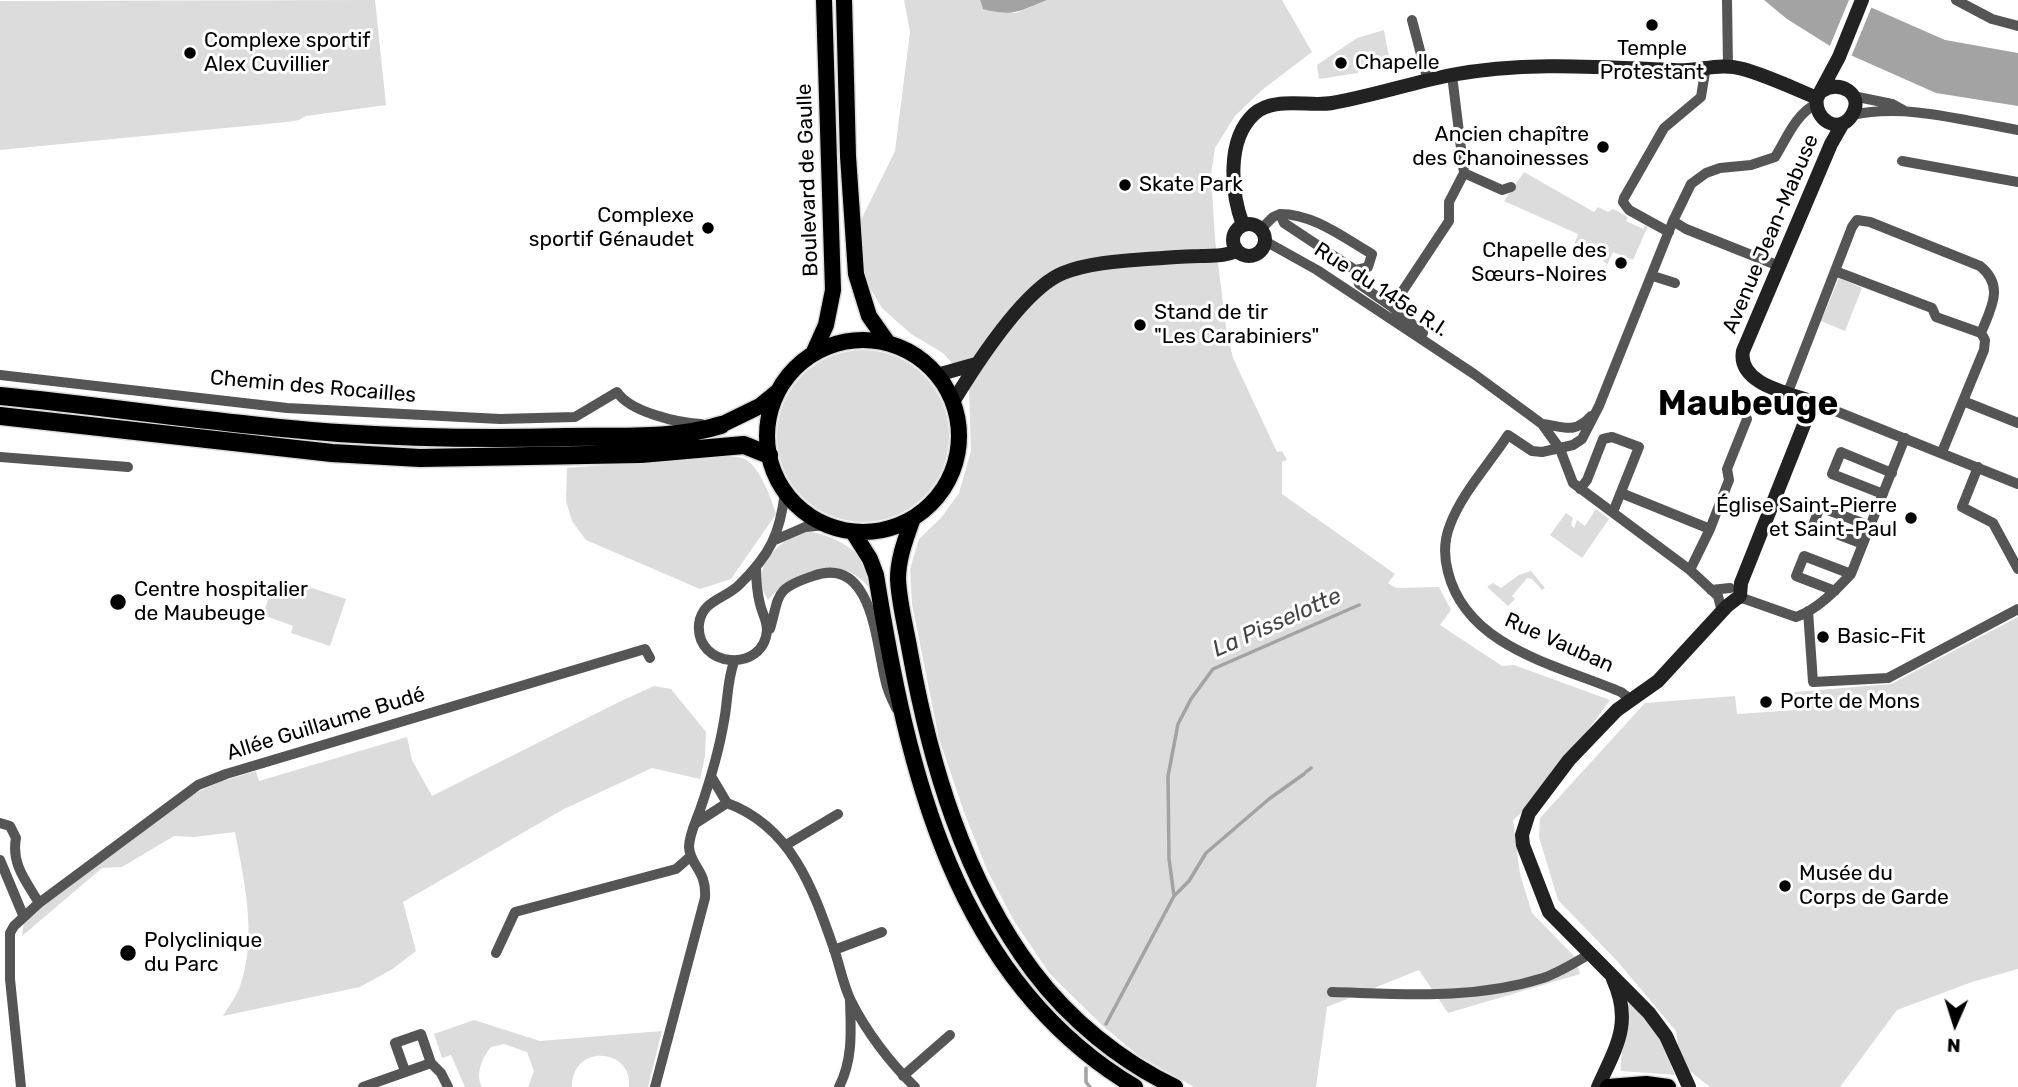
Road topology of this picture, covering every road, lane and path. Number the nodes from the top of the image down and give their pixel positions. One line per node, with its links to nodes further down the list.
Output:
1 (1727, 0): 10 (street)
2 (1862, 0): 8 (main road)
3 (1956, 0): 7 (street)
4 (824, 7): 36 (main road, Boulevard de Gaulle)
5 (844, 11): 35 (main road, Boulevard de Gaulle)
6 (1412, 20): 12 (street)
7 (2018, 26)
8 (1839, 56): 13 (main road); 14 (main road)
9 (1706, 66): 10 (main road); 11 (main road); 24 (street)
10 (1728, 66): 14 (main road)
11 (1452, 75): 12 (main road); 19 (street)
12 (1428, 81): 23 (main road)
13 (1850, 92): 14 (main road); 15 (street); 16 (main road)
14 (1819, 103): 16 (main road); 24 (street); 25 (main road)
15 (1906, 111): 16 (street); 17 (street)
16 (1847, 119): 25 (main road, Avenue Jean-Mabuse)
17 (2018, 130)
18 (1902, 161): 20 (street)
19 (1464, 173): 21 (street); 33 (street)
20 (2018, 182)
21 (1511, 187)
22 (1280, 214): 26 (street); 29 (street, Rue du 145e R.I.); 29 (street)
23 (1243, 225): 26 (main road); 27 (main road)
24 (1671, 227): 28 (street); 31 (street)
25 (1794, 231): 28 (main road, Avenue Jean-Mabuse)
26 (1263, 235): 27 (main road); 38 (street, Rue du 145e R.I.)
27 (1234, 245): 37 (main road)
28 (1779, 266): 42 (main road, Avenue Jean-Mabuse)
29 (1355, 270): 33 (street, Rue du 145e R.I.)
30 (1835, 271): 34 (street); 34 (street); 42 (street)
31 (1653, 276): 32 (street); 47 (street)
32 (1675, 284)
33 (1392, 307): 38 (street, Rue du 145e R.I.)
34 (1981, 333): 44 (street)
35 (888, 343): 36 (main road); 40 (main road)
36 (813, 354): 41 (main road)
37 (976, 364): 40 (main road); 45 (main road)
38 (1474, 374): 51 (street, Rue du 145e R.I.)
39 (0, 375): 52 (street, Chemin des Rocailles)
40 (937, 375): 45 (main road)
41 (778, 391): 52 (main road); 56 (main road)
42 (1788, 393): 46 (main road, Avenue Jean-Mabuse)
43 (0, 396): 52 (highway)
44 (1963, 401): 50 (street); 55 (street)
45 (953, 402): 67 (main road)
46 (1813, 402): 53 (street); 80 (main road)
47 (1599, 406): 51 (street); 54 (street)
48 (0, 416): 56 (highway)
49 (1747, 419): 70 (street)
50 (2018, 423)
51 (1542, 424): 54 (street, Rue du 145e R.I.)
52 (721, 425)
53 (1905, 438): 55 (street); 60 (street)
54 (1560, 449): 62 (street, Rue du 145e R.I.); 87 (street, Rue Vauban)
55 (1942, 452): 59 (street)
56 (769, 455): 63 (main road)
57 (0, 457): 58 (street)
58 (128, 467)
59 (1978, 467): 61 (street); 75 (street)
60 (1892, 472): 65 (street); 65 (street)
61 (2018, 484)
62 (1580, 489): 64 (street); 66 (street, Rue du 145e R.I.)
63 (785, 492): 68 (main road); 72 (street)
64 (1620, 493): 66 (street); 70 (street)
65 (1883, 494): 69 (street)
66 (1613, 512): 76 (street, Rue du 145e R.I.)
67 (913, 518): 71 (main road); 117 (main road)
68 (828, 525): 71 (main road); 72 (street)
69 (1870, 526): 73 (street); 73 (street)
70 (1710, 529): 76 (street)
71 (853, 531): 88 (main road)
72 (775, 540): 74 (street)
73 (1863, 544): 77 (street)
74 (756, 567): 84 (street); 86 (street)
75 (2018, 569)
76 (1690, 570): 78 (street, Rue du 145e R.I.)
77 (1851, 574): 79 (street); 79 (street)
78 (1712, 590): 80 (street); 83 (street)
79 (1835, 591): 82 (street)
80 (1737, 593): 82 (street); 83 (main road)
81 (2018, 609): 82 (street)
82 (1808, 611)
83 (1722, 612): 87 (main road)
84 (764, 641): 86 (street); 88 (street)
85 (650, 658): 97 (street, Allée Guillaume Budé)
86 (734, 662): 89 (street)
87 (1630, 699): 102 (main road)
88 (904, 730): 116 (main road)
89 (711, 776): 90 (street); 93 (street)
90 (727, 803): 93 (street); 94 (street)
91 (838, 814): 94 (street)
92 (0, 823): 97 (street)
93 (696, 823): 95 (street)
94 (786, 845): 100 (street)
95 (691, 856): 101 (street); 113 (street)
96 (0, 860): 98 (street)
97 (39, 903): 98 (street)
98 (23, 915): 110 (street)
99 (882, 932): 100 (street)
100 (834, 950): 105 (street)
101 (496, 953)
102 (1591, 953): 103 (main road); 104 (street)
103 (1610, 972): 118 (main road); 121 (main road)
104 (1332, 992)
105 (850, 1000): 109 (street); 114 (street)
106 (950, 1035): 109 (street)
107 (430, 1063): 108 (street); 108 (street); 112 (street)
108 (405, 1072): 111 (street)
109 (904, 1076): 115 (street)
110 (21, 1087)
111 (363, 1087)
112 (448, 1087)
113 (655, 1087)
114 (839, 1087)
115 (915, 1087)
116 (1135, 1087)
117 (1175, 1087)
118 (1598, 1087)
119 (1608, 1087): 120 (main road)
120 (1668, 1087)
121 (1689, 1087)

